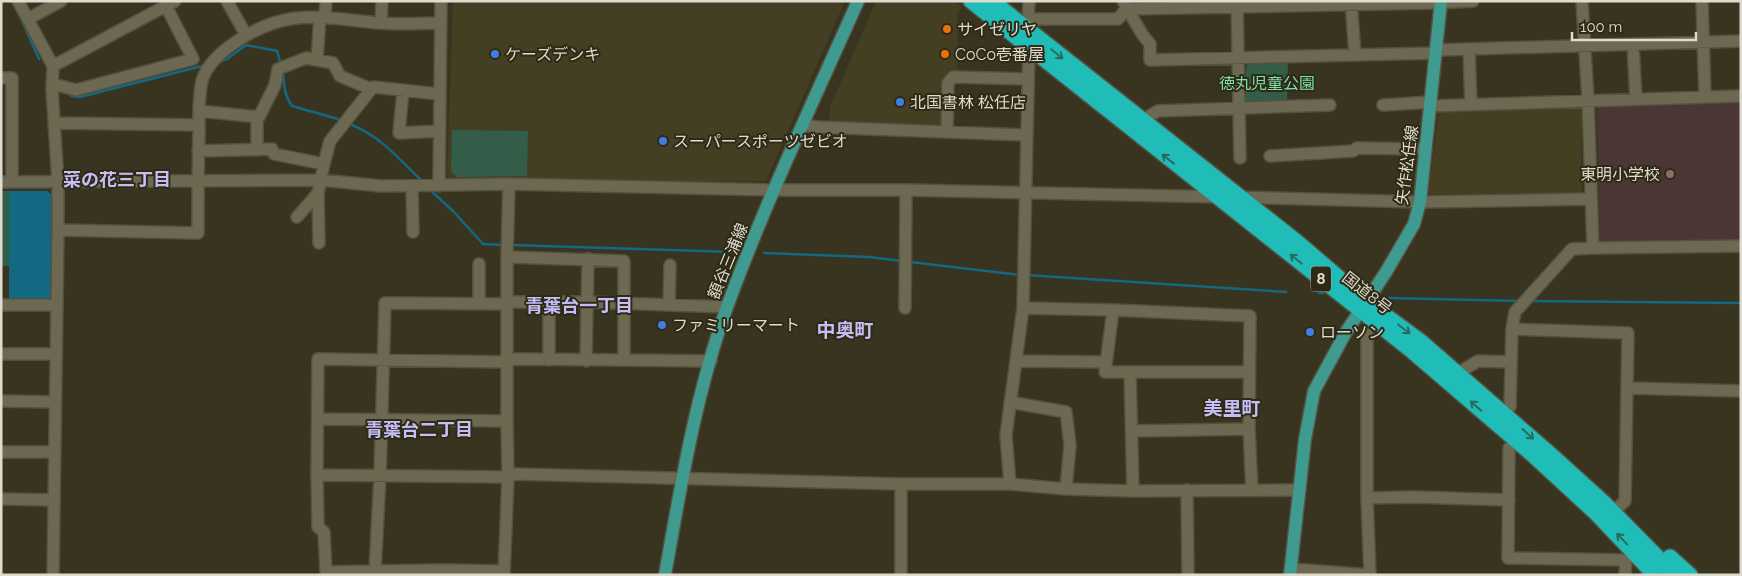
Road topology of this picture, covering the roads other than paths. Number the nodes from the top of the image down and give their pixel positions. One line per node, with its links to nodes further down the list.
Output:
1 (18, 1): 20 (street)
2 (61, 1): 20 (street)
3 (227, 1): 24 (street)
4 (326, 1): 19 (street)
5 (382, 1): 22 (street)
6 (441, 1): 23 (street)
7 (858, 1): 56 (main road, 額谷三浦線)
8 (971, 1): 29 (highway, 国道8号 / 8)
9 (992, 1): 21 (highway, 国道8号 / 8)
10 (1028, 1): 21 (street)
11 (1473, 1): 14 (street)
12 (1582, 1): 28 (street)
13 (1702, 1): 26 (street)
14 (1441, 2): 15 (street); 31 (main road, 矢作松任線)
15 (1351, 3): 17 (street); 32 (street)
16 (171, 4): 35 (street); 38 (street)
17 (1237, 4): 18 (street); 33 (street)
18 (1125, 5): 21 (street); 33 (street)
19 (322, 17): 22 (street); 24 (street); 34 (street)
20 (28, 19): 35 (street)
21 (1025, 22): 53 (highway, 国道8号 / 8, one-way to 53)
22 (381, 23): 23 (street)
23 (440, 23): 41 (street)
24 (246, 35): 51 (street)
25 (1741, 41): 26 (street)
26 (1703, 43): 27 (street); 43 (street)
27 (1633, 45): 28 (street); 44 (street)
28 (1585, 46): 30 (street); 45 (street)
29 (1029, 48): 37 (street); 78 (highway, 国道8号 / 8, one-way to 29)
30 (1469, 49): 31 (street); 48 (street)
31 (1436, 52): 32 (street); 46 (main road, 矢作松任線)
32 (1355, 54): 33 (street)
33 (1238, 56): 50 (street)
34 (317, 60): 39 (street); 52 (street)
35 (54, 66): 38 (street)
36 (1, 78): 57 (street)
37 (1028, 79): 59 (street); 60 (street)
38 (53, 84): 54 (street)
39 (371, 89): 40 (street); 66 (street)
40 (403, 90): 41 (street); 58 (street)
41 (440, 94): 58 (street)
42 (1741, 96): 43 (street)
43 (1705, 97): 44 (street)
44 (1636, 99): 45 (street)
45 (1588, 100): 48 (street); 79 (street)
46 (1431, 104): 47 (street); 48 (street); 61 (main road, 矢作松任線)
47 (1383, 105)
48 (1471, 105)
49 (1330, 106): 50 (street)
50 (1239, 108): 53 (street); 65 (street)
51 (200, 111): 52 (street); 55 (street)
52 (257, 116): 62 (street)
53 (1145, 122): 77 (highway, 国道8号 / 8)
54 (54, 123): 55 (street); 70 (street)
55 (199, 125): 63 (street)
56 (802, 125): 59 (street); 73 (main road, 額谷三浦線)
57 (7, 127): 68 (street)
58 (440, 131): 72 (street)
59 (947, 131): 60 (street)
60 (1026, 135): 76 (street)
61 (1426, 149): 64 (street); 80 (main road, 矢作松任線)
62 (257, 150): 63 (street); 66 (street)
63 (198, 151): 69 (street)
64 (1270, 156)
65 (1240, 158)
66 (324, 164): 67 (street)
67 (321, 180): 69 (street); 72 (street); 75 (street)
68 (7, 182): 70 (street)
69 (197, 182): 70 (street); 82 (street)
70 (58, 183): 82 (street)
71 (509, 184): 72 (street); 73 (street); 87 (street)
72 (427, 186): 83 (street)
73 (774, 190): 74 (street); 100 (main road, 額谷三浦線)
74 (906, 190): 76 (street); 101 (street)
75 (318, 193): 81 (street); 84 (street)
76 (1024, 193): 78 (street); 102 (street)
77 (1239, 196): 78 (street); 80 (street); 99 (highway, 国道8号 / 8)
78 (1219, 198): 99 (highway, 国道8号 / 8, one-way to 78)
79 (1590, 199): 80 (street); 86 (street)
80 (1420, 202): 99 (main road, 矢作松任線)
81 (297, 217)
82 (58, 230): 97 (street)
83 (413, 232)
84 (319, 243)
85 (1741, 246): 86 (street)
86 (1593, 248): 104 (street)
87 (507, 250): 88 (street); 95 (street)
88 (588, 259): 92 (street); 93 (street)
89 (479, 264): 94 (street)
90 (670, 265): 98 (street)
91 (549, 302): 92 (street); 95 (street); 109 (street)
92 (588, 302): 93 (street); 110 (street)
93 (624, 303): 98 (street); 111 (street)
94 (479, 304): 95 (street); 108 (street)
95 (507, 304): 114 (street)
96 (1, 305): 97 (street)
97 (56, 305): 107 (street)
98 (669, 305): 100 (street)
99 (1364, 306): 119 (highway, 国道8号 / 8, one-way to 119); 130 (highway, 国道8号 / 8, one-way to 99); 145 (main road, 矢作松任線)
100 (727, 307): 112 (main road, 額谷三浦線)
101 (905, 308)
102 (1023, 308): 103 (street); 113 (street)
103 (1113, 310): 115 (street); 118 (street)
104 (1512, 329): 116 (street); 120 (street)
105 (1367, 334): 147 (street)
106 (1, 354): 107 (street)
107 (56, 354): 123 (street)
108 (384, 360): 114 (street); 126 (street); 127 (street)
109 (549, 360): 110 (street); 114 (street)
110 (586, 360): 111 (street)
111 (624, 360): 112 (street)
112 (711, 361): 138 (main road, 額谷三浦線)
113 (1016, 361): 115 (street); 124 (street)
114 (507, 362): 128 (street)
115 (1106, 362): 117 (street)
116 (1512, 362): 119 (street); 125 (street)
117 (1130, 372): 118 (street); 131 (street)
118 (1249, 372): 129 (street)
119 (1458, 373): 151 (highway, 国道8号 / 8, one-way to 151)
120 (1627, 388): 121 (street); 151 (street)
121 (1741, 391)
122 (1, 401): 123 (street)
123 (55, 402): 134 (street)
124 (1010, 402): 141 (street); 142 (street)
125 (1510, 407)
126 (318, 419): 127 (street); 135 (street)
127 (382, 420): 128 (street); 136 (street)
128 (507, 421): 137 (street)
129 (1249, 429): 131 (street); 144 (street)
130 (1503, 429): 139 (street); 160 (highway, 国道8号 / 8, one-way to 130)
131 (1132, 431): 146 (street)
132 (1509, 448): 139 (street)
133 (1, 452): 134 (street)
134 (55, 452): 149 (street)
135 (317, 475): 136 (street); 152 (street)
136 (380, 476): 137 (street); 152 (street)
137 (508, 477): 138 (street); 154 (street)
138 (682, 480): 140 (street); 156 (main road, 額谷三浦線)
139 (1509, 483): 150 (street)
140 (901, 484): 141 (street); 157 (street)
141 (1010, 484): 142 (street)
142 (1066, 489): 146 (street)
143 (1187, 490): 144 (street); 146 (street); 158 (street)
144 (1252, 490): 145 (street)
145 (1299, 490): 153 (main road, 矢作松任線)
146 (1133, 491)
147 (1367, 498): 150 (street); 153 (street)
148 (1, 499): 149 (street)
149 (54, 500): 155 (street)
150 (1508, 500): 159 (street)
151 (1615, 514): 161 (highway, 国道8号 / 8); 162 (highway)
152 (375, 571): 154 (street)
153 (1291, 572)
154 (504, 573)
155 (53, 575)
156 (665, 575)
157 (901, 575)
158 (1188, 575)
159 (1625, 575)
160 (1655, 575)
161 (1674, 575)
162 (1690, 575)

